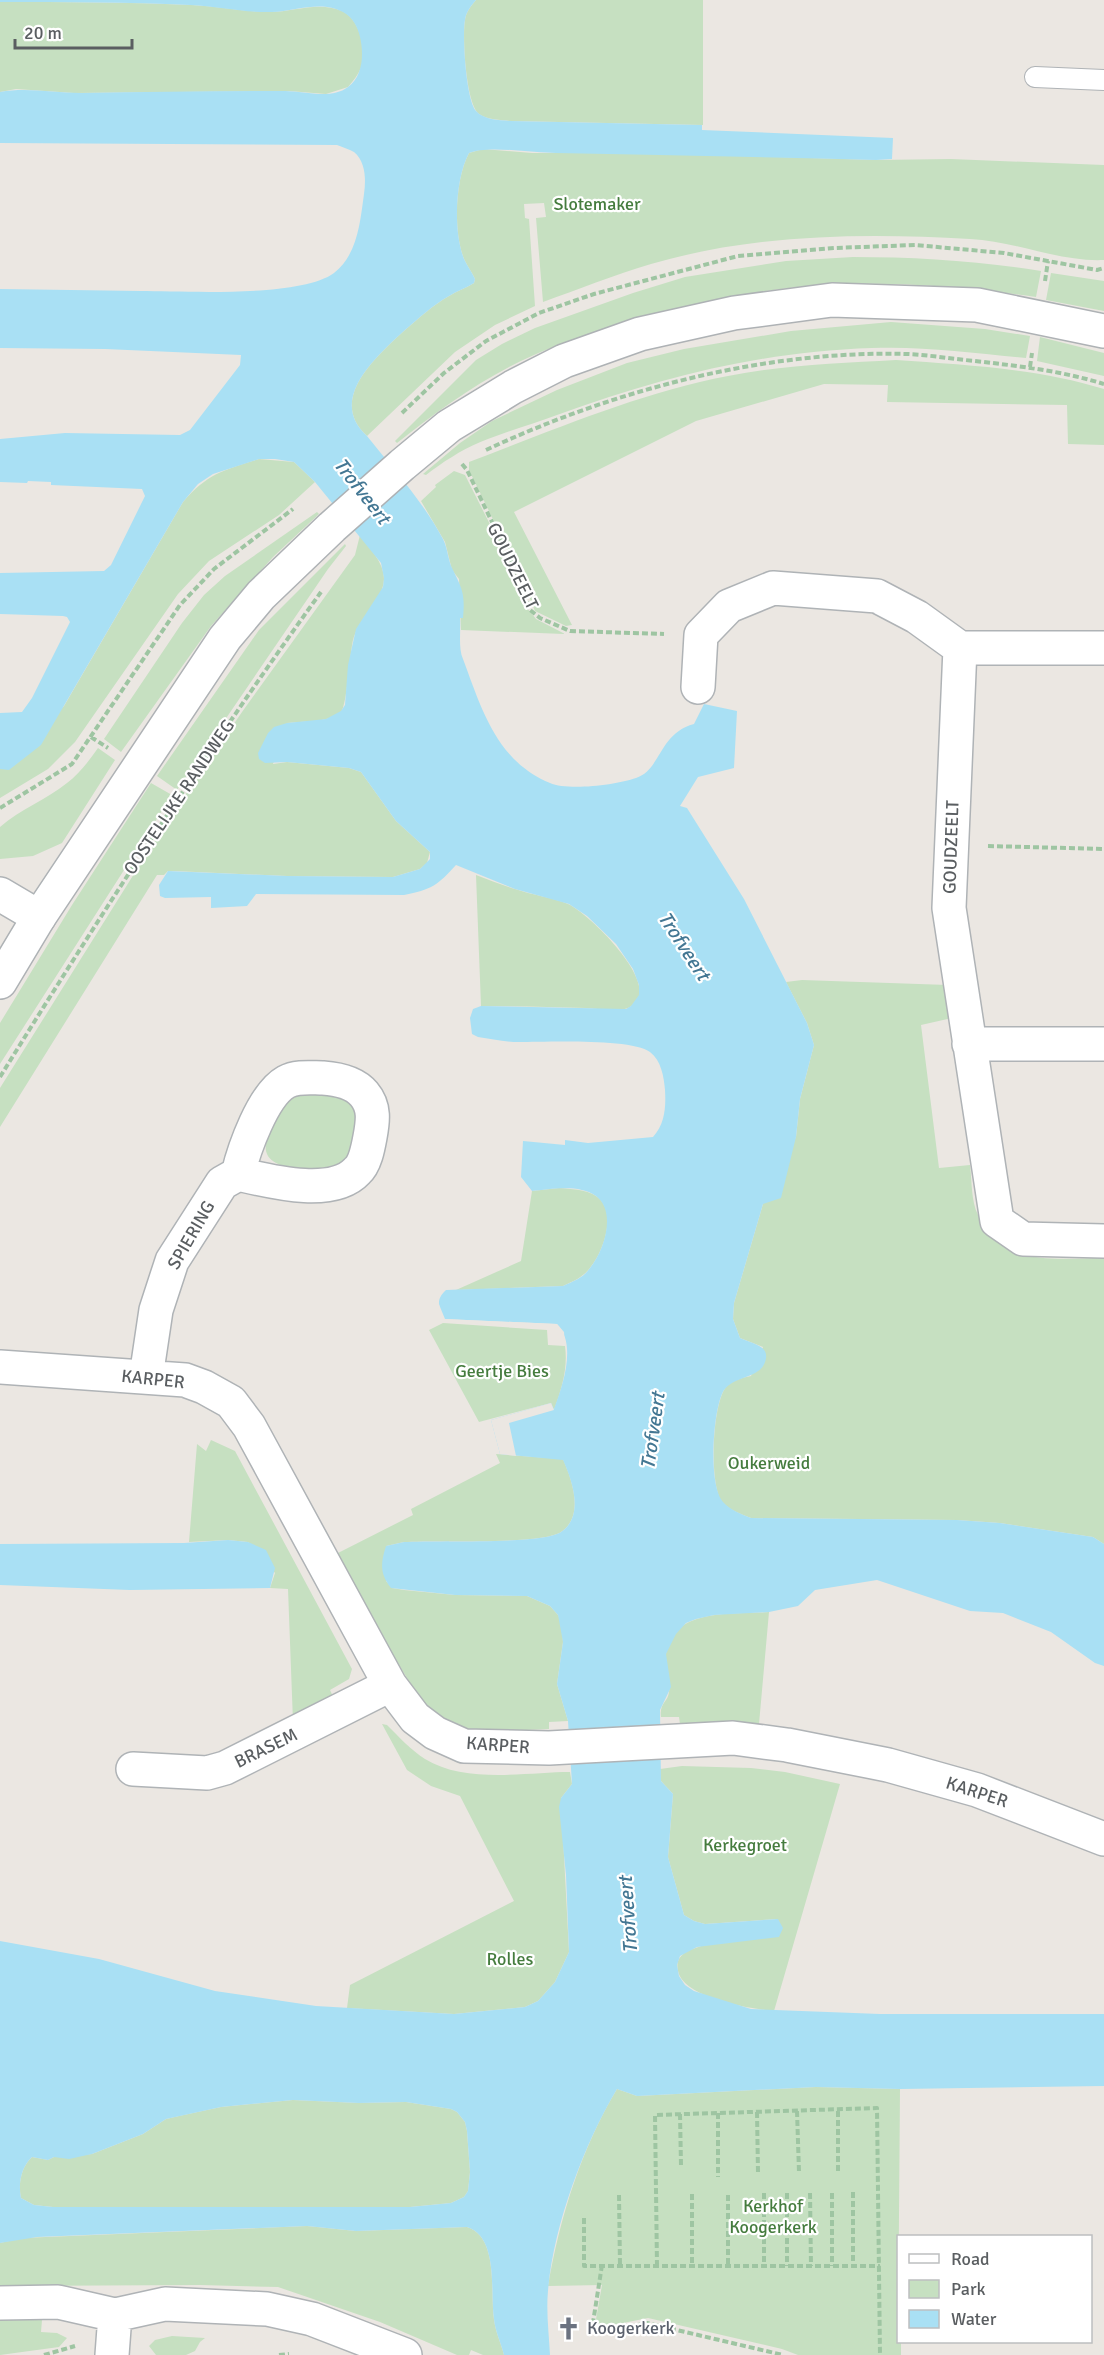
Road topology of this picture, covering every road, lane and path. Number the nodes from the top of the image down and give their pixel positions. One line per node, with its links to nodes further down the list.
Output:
1 (1035, 77): 2 (lane)
2 (1104, 80)
3 (1104, 331): 17 (street)
4 (1104, 384): 5 (path)
5 (477, 454)
6 (469, 458): 9 (path, GOUDZEELT)
7 (298, 506): 13 (path)
8 (328, 582): 21 (path, OOSTELIJKE RANDWEG)
9 (701, 635): 10 (street); 12 (street)
10 (960, 648): 11 (street); 14 (street, GOUDZEELT)
11 (1104, 648)
12 (698, 687)
13 (0, 808)
14 (951, 845): 15 (path); 19 (street, GOUDZEELT)
15 (1104, 849)
16 (0, 894): 17 (street)
17 (39, 918): 18 (street)
18 (0, 982)
19 (969, 1044): 20 (street); 23 (street, GOUDZEELT)
20 (1104, 1044)
21 (0, 1077)
22 (238, 1174): 25 (street, SPIERING)
23 (1104, 1241)
24 (0, 1367): 25 (street, KARPER)
25 (146, 1377): 26 (street, KARPER)
26 (390, 1686): 27 (street, BRASEM); 28 (street, KARPER)
27 (133, 1769)
28 (1104, 1839)
29 (838, 2109): 30 (path); 35 (path); 58 (path)
30 (797, 2111): 31 (path); 37 (path)
31 (757, 2112): 32 (path); 36 (path)
32 (718, 2113): 33 (path); 38 (path)
33 (680, 2114): 34 (path); 50 (path)
34 (681, 2165)
35 (838, 2171)
36 (758, 2172)
37 (799, 2172)
38 (718, 2177)
39 (853, 2192): 57 (path)
40 (764, 2193): 53 (path)
41 (787, 2193): 54 (path)
42 (810, 2193): 55 (path)
43 (832, 2193): 56 (path)
44 (692, 2194): 51 (path)
45 (619, 2195): 49 (path)
46 (728, 2195): 52 (path)
47 (584, 2218): 48 (path)
48 (602, 2265): 49 (path); 63 (path)
49 (620, 2266): 50 (path)
50 (657, 2266): 51 (path)
51 (692, 2266): 52 (path)
52 (728, 2266): 53 (path)
53 (764, 2266): 54 (path)
54 (787, 2266): 55 (path)
55 (811, 2266): 56 (path)
56 (832, 2266): 57 (path)
57 (853, 2266): 58 (path)
58 (880, 2266): 64 (path)
59 (0, 2303): 60 (street)
60 (115, 2315): 61 (street); 62 (street)
61 (111, 2355)
62 (405, 2355)
63 (783, 2355)
64 (880, 2355)

